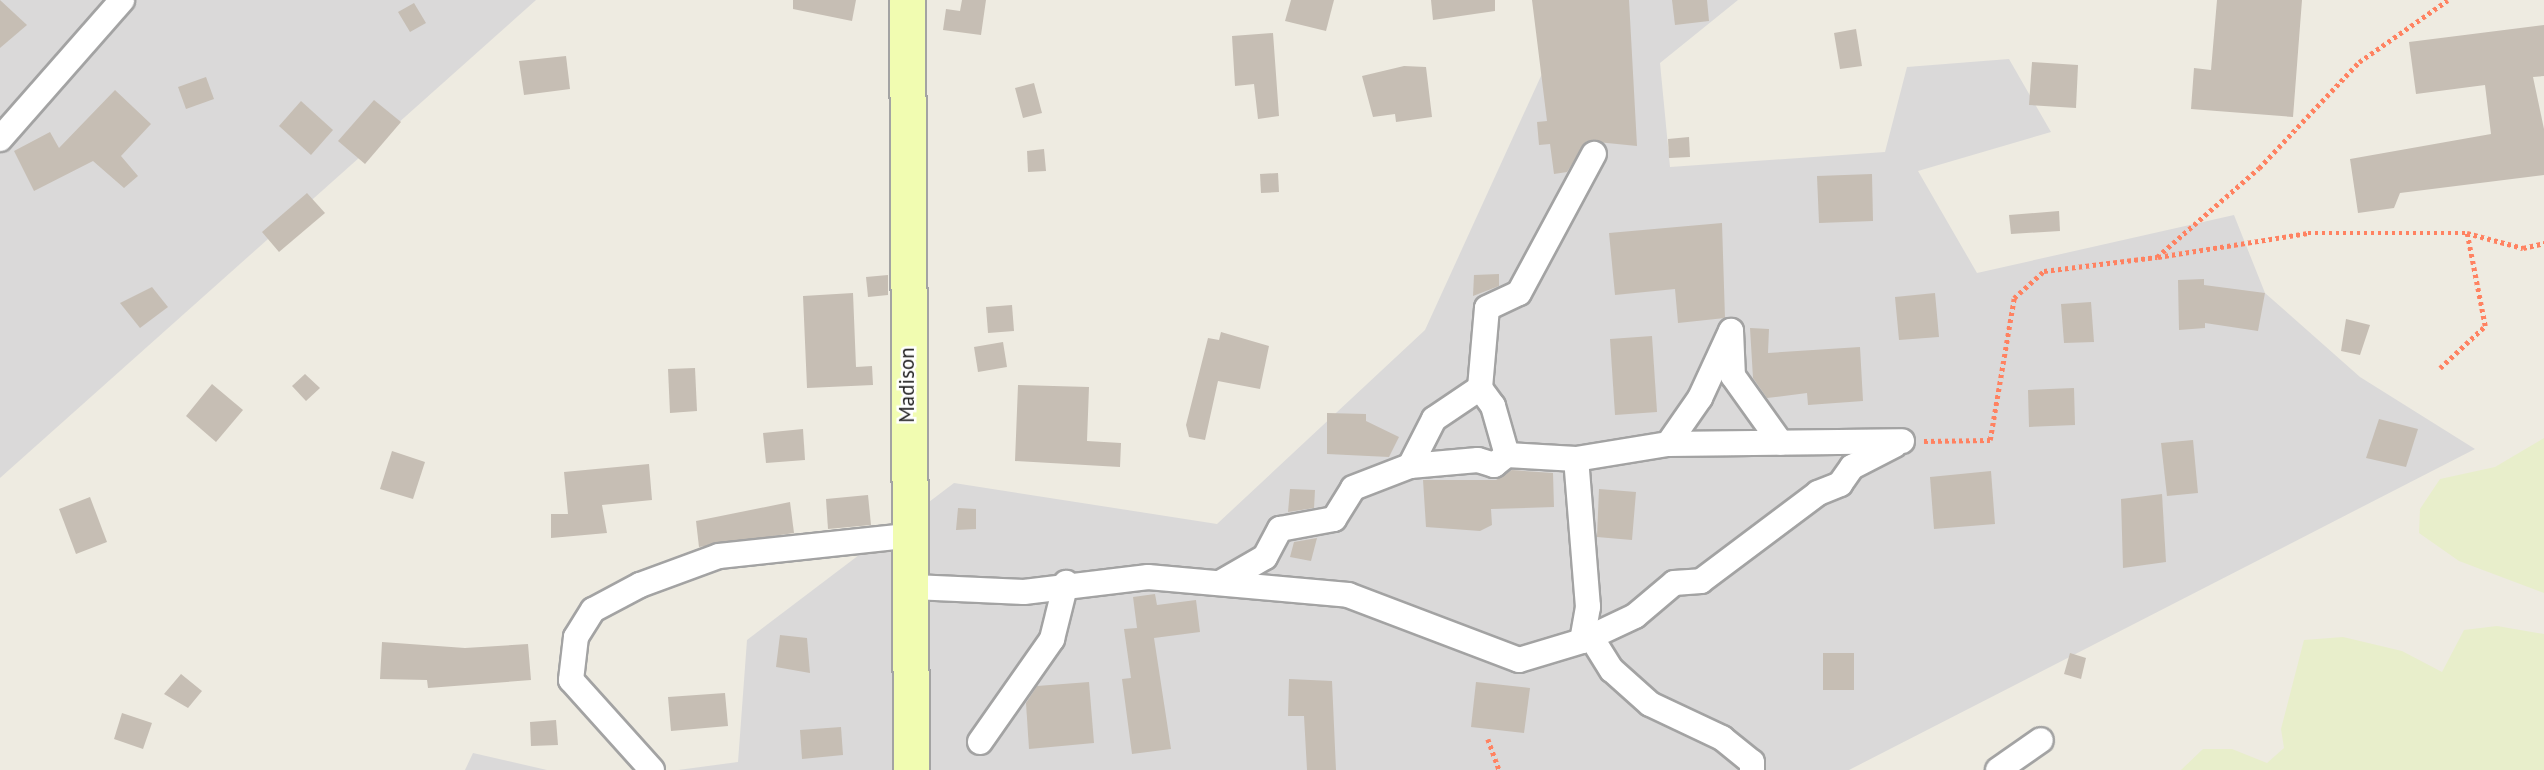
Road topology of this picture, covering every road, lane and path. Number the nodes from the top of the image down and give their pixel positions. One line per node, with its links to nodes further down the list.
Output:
1 (122, 0): 4 (street)
2 (907, 0): 17 (street, Madison)
3 (2448, 0): 8 (path)
4 (2, 134)
5 (1594, 154): 10 (street)
6 (2467, 233): 7 (path); 8 (path); 9 (path)
7 (2544, 243)
8 (2157, 257): 11 (path)
9 (2440, 368)
10 (1480, 388): 14 (street); 16 (street)
11 (1902, 441): 12 (street); 21 (street)
12 (1781, 443): 13 (street); 13 (street)
13 (1668, 444): 15 (street)
14 (1507, 455): 15 (street); 16 (street)
15 (1576, 459): 21 (street)
16 (1410, 466): 19 (street)
17 (907, 536): 20 (street, Madison); 25 (street)
18 (1066, 583): 19 (street); 20 (street); 24 (street)
19 (1220, 583): 21 (street)
20 (913, 587): 26 (street, Madison)
21 (1586, 639): 28 (street)
22 (1488, 739): 27 (path)
23 (2040, 740): 29 (street)
24 (981, 742)
25 (652, 770)
26 (911, 770)
27 (1499, 770)
28 (1752, 770)
29 (1998, 770)

